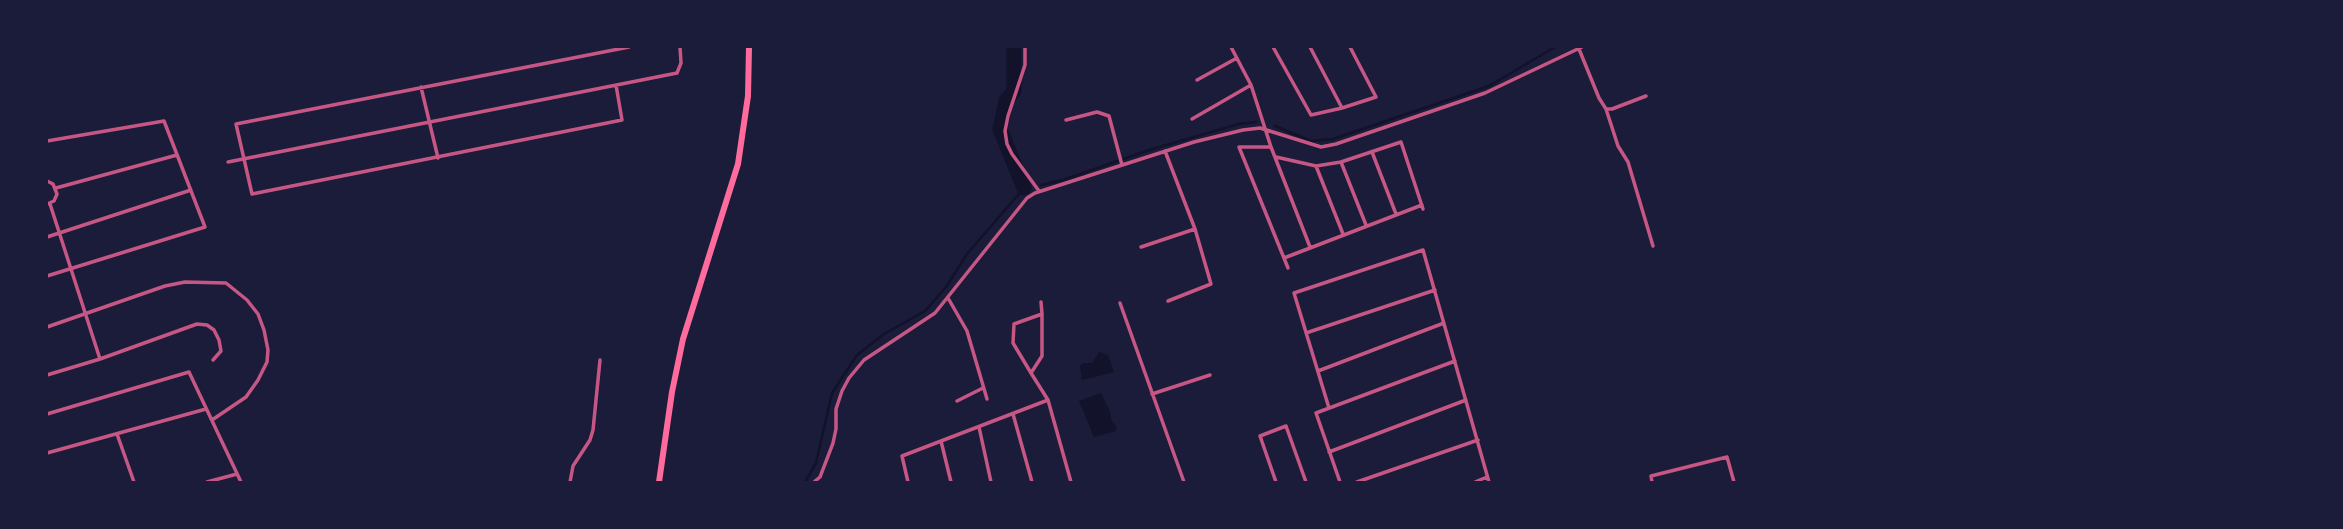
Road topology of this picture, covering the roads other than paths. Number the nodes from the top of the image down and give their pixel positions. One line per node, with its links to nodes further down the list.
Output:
1 (629, 47): 14 (street)
2 (680, 47): 12 (street)
3 (749, 47): 93 (highway)
4 (1025, 47): 37 (street)
5 (1231, 47): 10 (street)
6 (1273, 47): 16 (street)
7 (1310, 47): 16 (street)
8 (1350, 47): 16 (street)
9 (1580, 48): 17 (street); 21 (street)
10 (1237, 58): 11 (street); 13 (street)
11 (1197, 80)
12 (616, 84): 20 (street); 28 (street)
13 (1251, 85): 18 (street); 21 (street)
14 (421, 87): 20 (street); 29 (street)
15 (1646, 96): 17 (street)
16 (1342, 108)
17 (1606, 109): 45 (street)
18 (1192, 119)
19 (1066, 120): 32 (street)
20 (429, 122): 28 (street); 29 (street)
21 (1267, 131): 23 (street); 24 (street)
22 (47, 141): 26 (street)
23 (1272, 147): 27 (street); 48 (street)
24 (1165, 151): 32 (street); 41 (street)
25 (1372, 152): 31 (street); 39 (street); 39 (street)
26 (178, 155): 35 (street); 36 (street)
27 (1276, 157): 33 (street); 47 (street)
28 (438, 158): 29 (street)
29 (244, 159): 30 (street)
30 (228, 162)
31 (1341, 162): 33 (street); 40 (street)
32 (1122, 165): 37 (street)
33 (1316, 166): 43 (street)
34 (47, 181): 35 (street)
35 (56, 188): 38 (street)
36 (191, 190): 42 (street); 50 (street)
37 (1039, 191): 53 (street)
38 (48, 204): 42 (street)
39 (1396, 214): 40 (street)
40 (1366, 225): 43 (street)
41 (1195, 229): 46 (street); 54 (street)
42 (59, 234): 44 (street); 50 (street)
43 (1343, 234): 47 (street)
44 (47, 237)
45 (1653, 246)
46 (1141, 247)
47 (1310, 247): 48 (street)
48 (1284, 258): 49 (street)
49 (1288, 268)
50 (71, 269): 51 (street); 58 (street)
51 (47, 276)
52 (1435, 290): 59 (street); 61 (street); 61 (street)
53 (948, 298): 70 (street); 94 (street)
54 (1168, 301)
55 (1041, 302): 57 (street)
56 (1120, 303): 71 (street)
57 (1042, 314): 67 (street); 67 (street)
58 (85, 315): 60 (street); 62 (street); 80 (street)
59 (1444, 323): 65 (street); 66 (street)
60 (47, 327)
61 (1306, 333): 66 (street)
62 (100, 359): 63 (street); 68 (street)
63 (212, 360)
64 (600, 360): 92 (street)
65 (1455, 362): 74 (street); 76 (street)
66 (1318, 371): 76 (street)
67 (1031, 373): 73 (street)
68 (47, 375)
69 (1210, 375): 71 (street)
70 (983, 388): 72 (street); 75 (street)
71 (1152, 394): 100 (street)
72 (987, 399)
73 (1048, 400): 79 (street); 99 (street)
74 (1466, 400): 83 (street); 85 (street)
75 (957, 401)
76 (1329, 408): 85 (street)
77 (206, 409): 78 (street); 80 (street); 82 (street)
78 (47, 414)
79 (1013, 414): 81 (street); 98 (street)
80 (212, 420): 87 (street)
81 (979, 427): 84 (street); 97 (street)
82 (117, 434): 86 (street); 89 (street)
83 (1478, 440): 88 (street); 104 (street)
84 (941, 441): 95 (street); 96 (street)
85 (1329, 452): 103 (street)
86 (47, 453)
87 (237, 474): 90 (street); 91 (street)
88 (1488, 477): 105 (street); 106 (street)
89 (134, 482)
90 (207, 482)
91 (240, 482)
92 (570, 482)
93 (660, 482)
94 (814, 482)
95 (908, 482)
96 (951, 482)
97 (991, 482)
98 (1032, 482)
99 (1071, 482)
100 (1184, 482)
101 (1276, 482): 102 (street)
102 (1306, 482)
103 (1340, 482)
104 (1357, 482)
105 (1474, 482)
106 (1489, 482)
107 (1652, 482): 108 (street)
108 (1734, 482)

